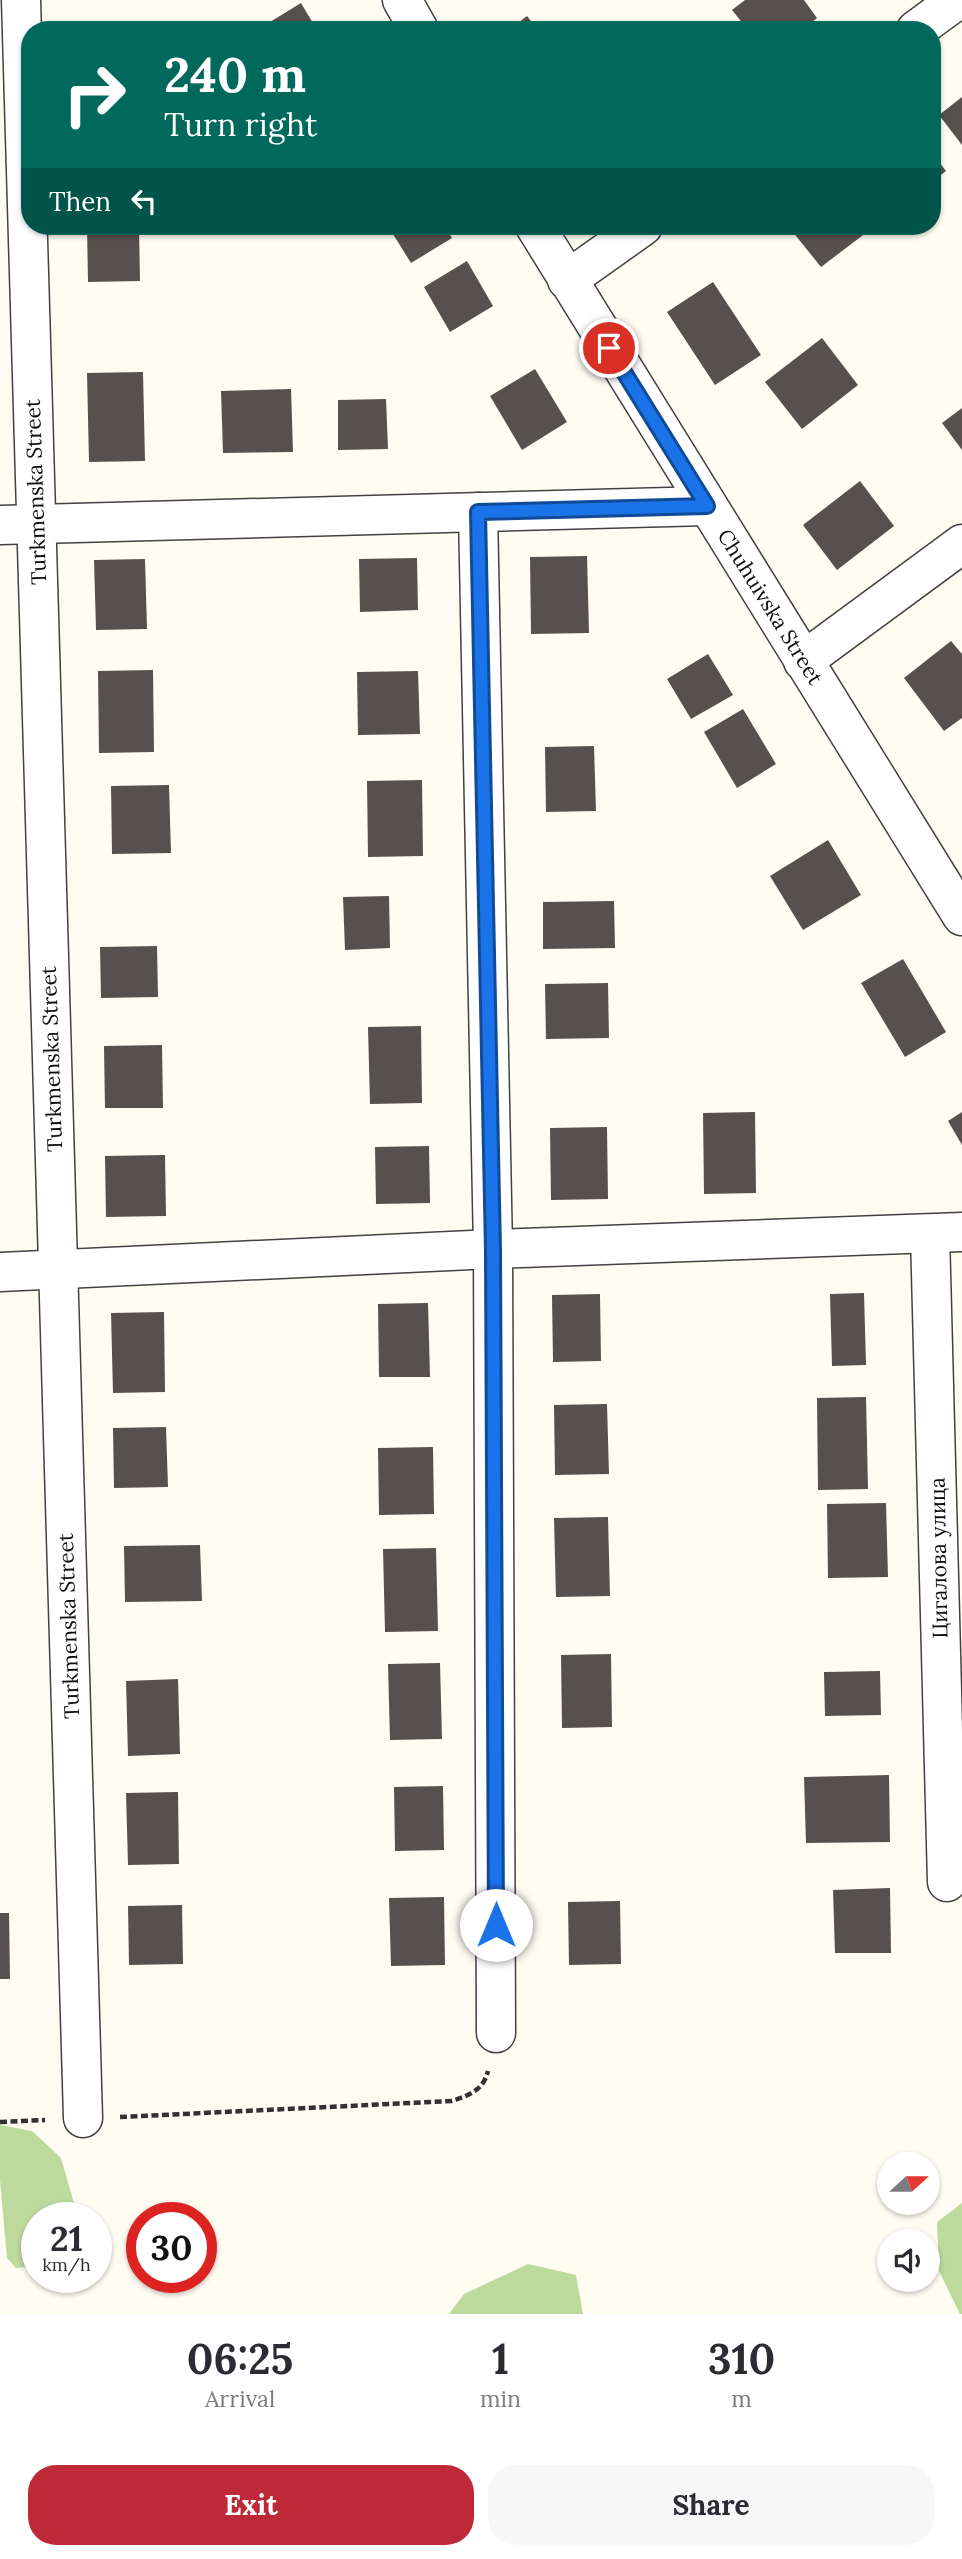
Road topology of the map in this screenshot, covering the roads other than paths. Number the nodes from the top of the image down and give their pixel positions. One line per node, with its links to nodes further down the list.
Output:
1 (21, 0): 11 (street, Turkmenska Street)
2 (402, 0): 4 (street)
3 (957, 0): 5 (street)
4 (414, 21)
5 (928, 21)
6 (540, 235): 8 (street, Chuhuivska Street)
7 (630, 235): 8 (street)
8 (567, 280): 9 (street, Chuhuivska Street)
9 (707, 506): 10 (street); 13 (street, Chuhuivska Street)
10 (478, 512): 11 (street); 16 (street)
11 (18, 525): 17 (street, Turkmenska Street)
12 (962, 544): 13 (street)
13 (803, 661): 14 (street, Chuhuivska Street)
14 (962, 916)
15 (946, 1233): 16 (street); 19 (street, Цигалова улица)
16 (493, 1250): 17 (street); 20 (street)
17 (58, 1270): 18 (street); 21 (street, Turkmenska Street)
18 (0, 1272)
19 (947, 1882)
20 (496, 2034)
21 (83, 2118)

